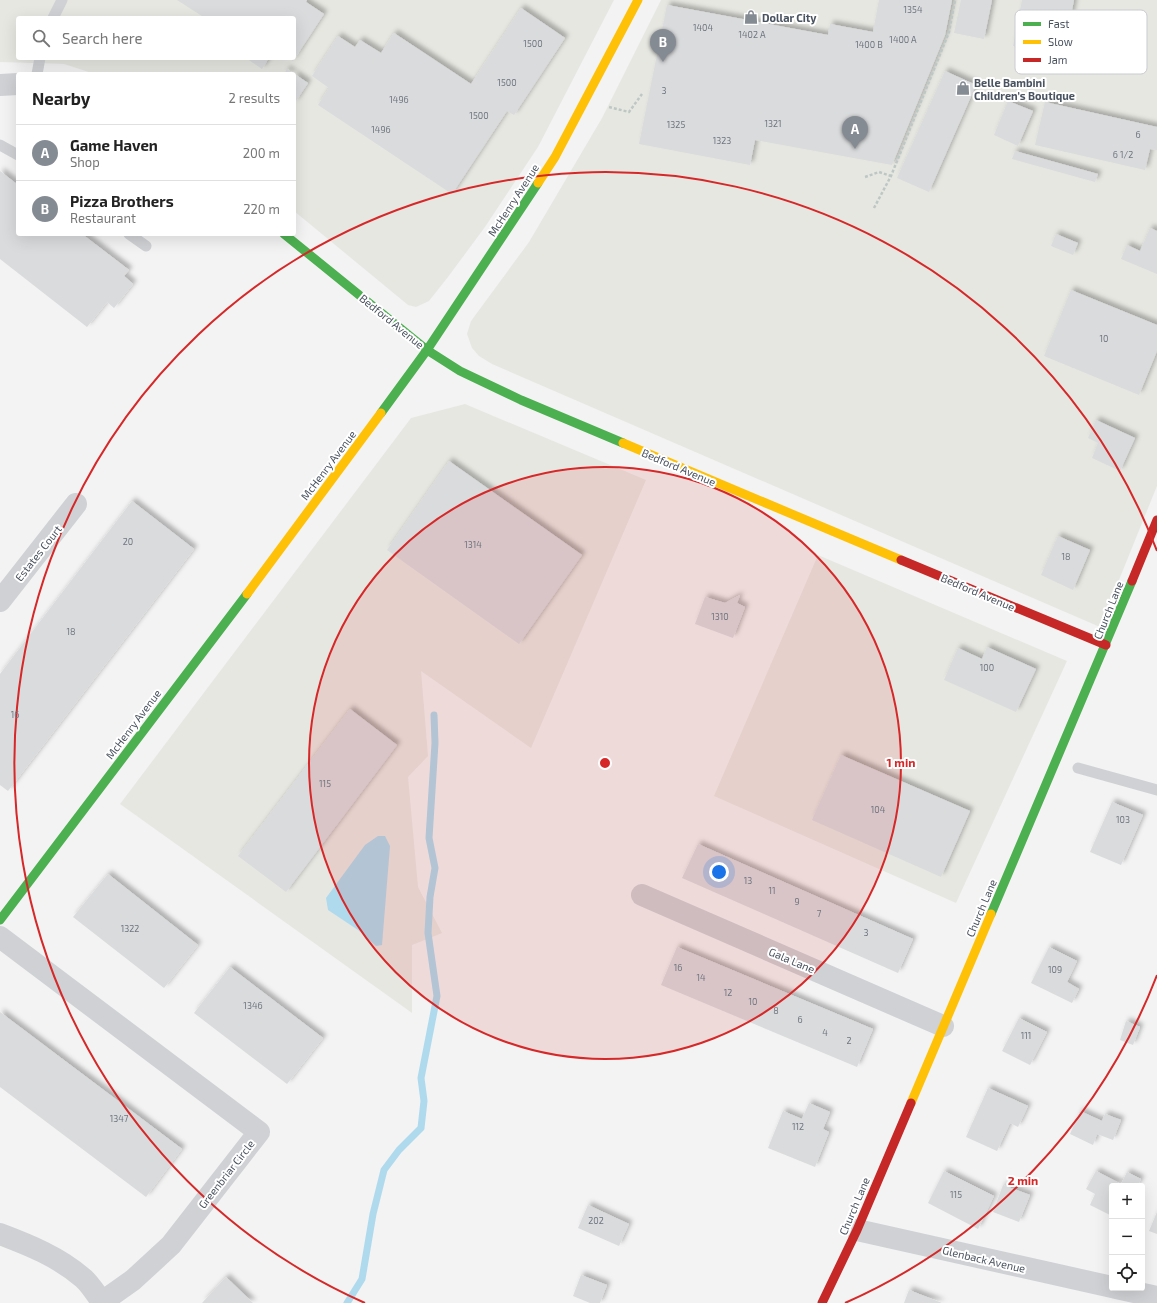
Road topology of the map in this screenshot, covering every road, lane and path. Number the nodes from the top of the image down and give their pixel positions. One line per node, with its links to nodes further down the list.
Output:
1 (62, 0): 4 (lane)
2 (638, 0): 19 (street, McHenry Avenue)
3 (955, 0): 13 (path)
4 (54, 16)
5 (40, 60): 6 (lane)
6 (38, 72)
7 (16, 84): 8 (street)
8 (0, 85)
9 (642, 94): 10 (path)
10 (606, 107)
11 (0, 145): 12 (lane)
12 (16, 154)
13 (891, 176): 14 (path); 15 (path)
14 (865, 177)
15 (874, 208)
16 (132, 236): 18 (lane)
17 (286, 236): 19 (street, Bedford Avenue)
18 (146, 246)
19 (427, 350): 23 (street, Bedford Avenue); 27 (street, McHenry Avenue)
20 (76, 504): 22 (street, Estates Court)
21 (1157, 520): 23 (street, Church Lane)
22 (0, 601)
23 (1106, 645): 29 (street, Church Lane)
24 (1078, 768): 25 (lane)
25 (1157, 790)
26 (642, 895): 29 (street, Gala Lane)
27 (0, 920)
28 (0, 937): 31 (street, Greenbriar Circle)
29 (943, 1026): 30 (street, Church Lane)
30 (857, 1230): 32 (street, Glenback Avenue); 35 (street, Church Lane)
31 (0, 1234)
32 (1109, 1286)
33 (1130, 1291): 34 (street)
34 (1157, 1297)
35 (822, 1303)

